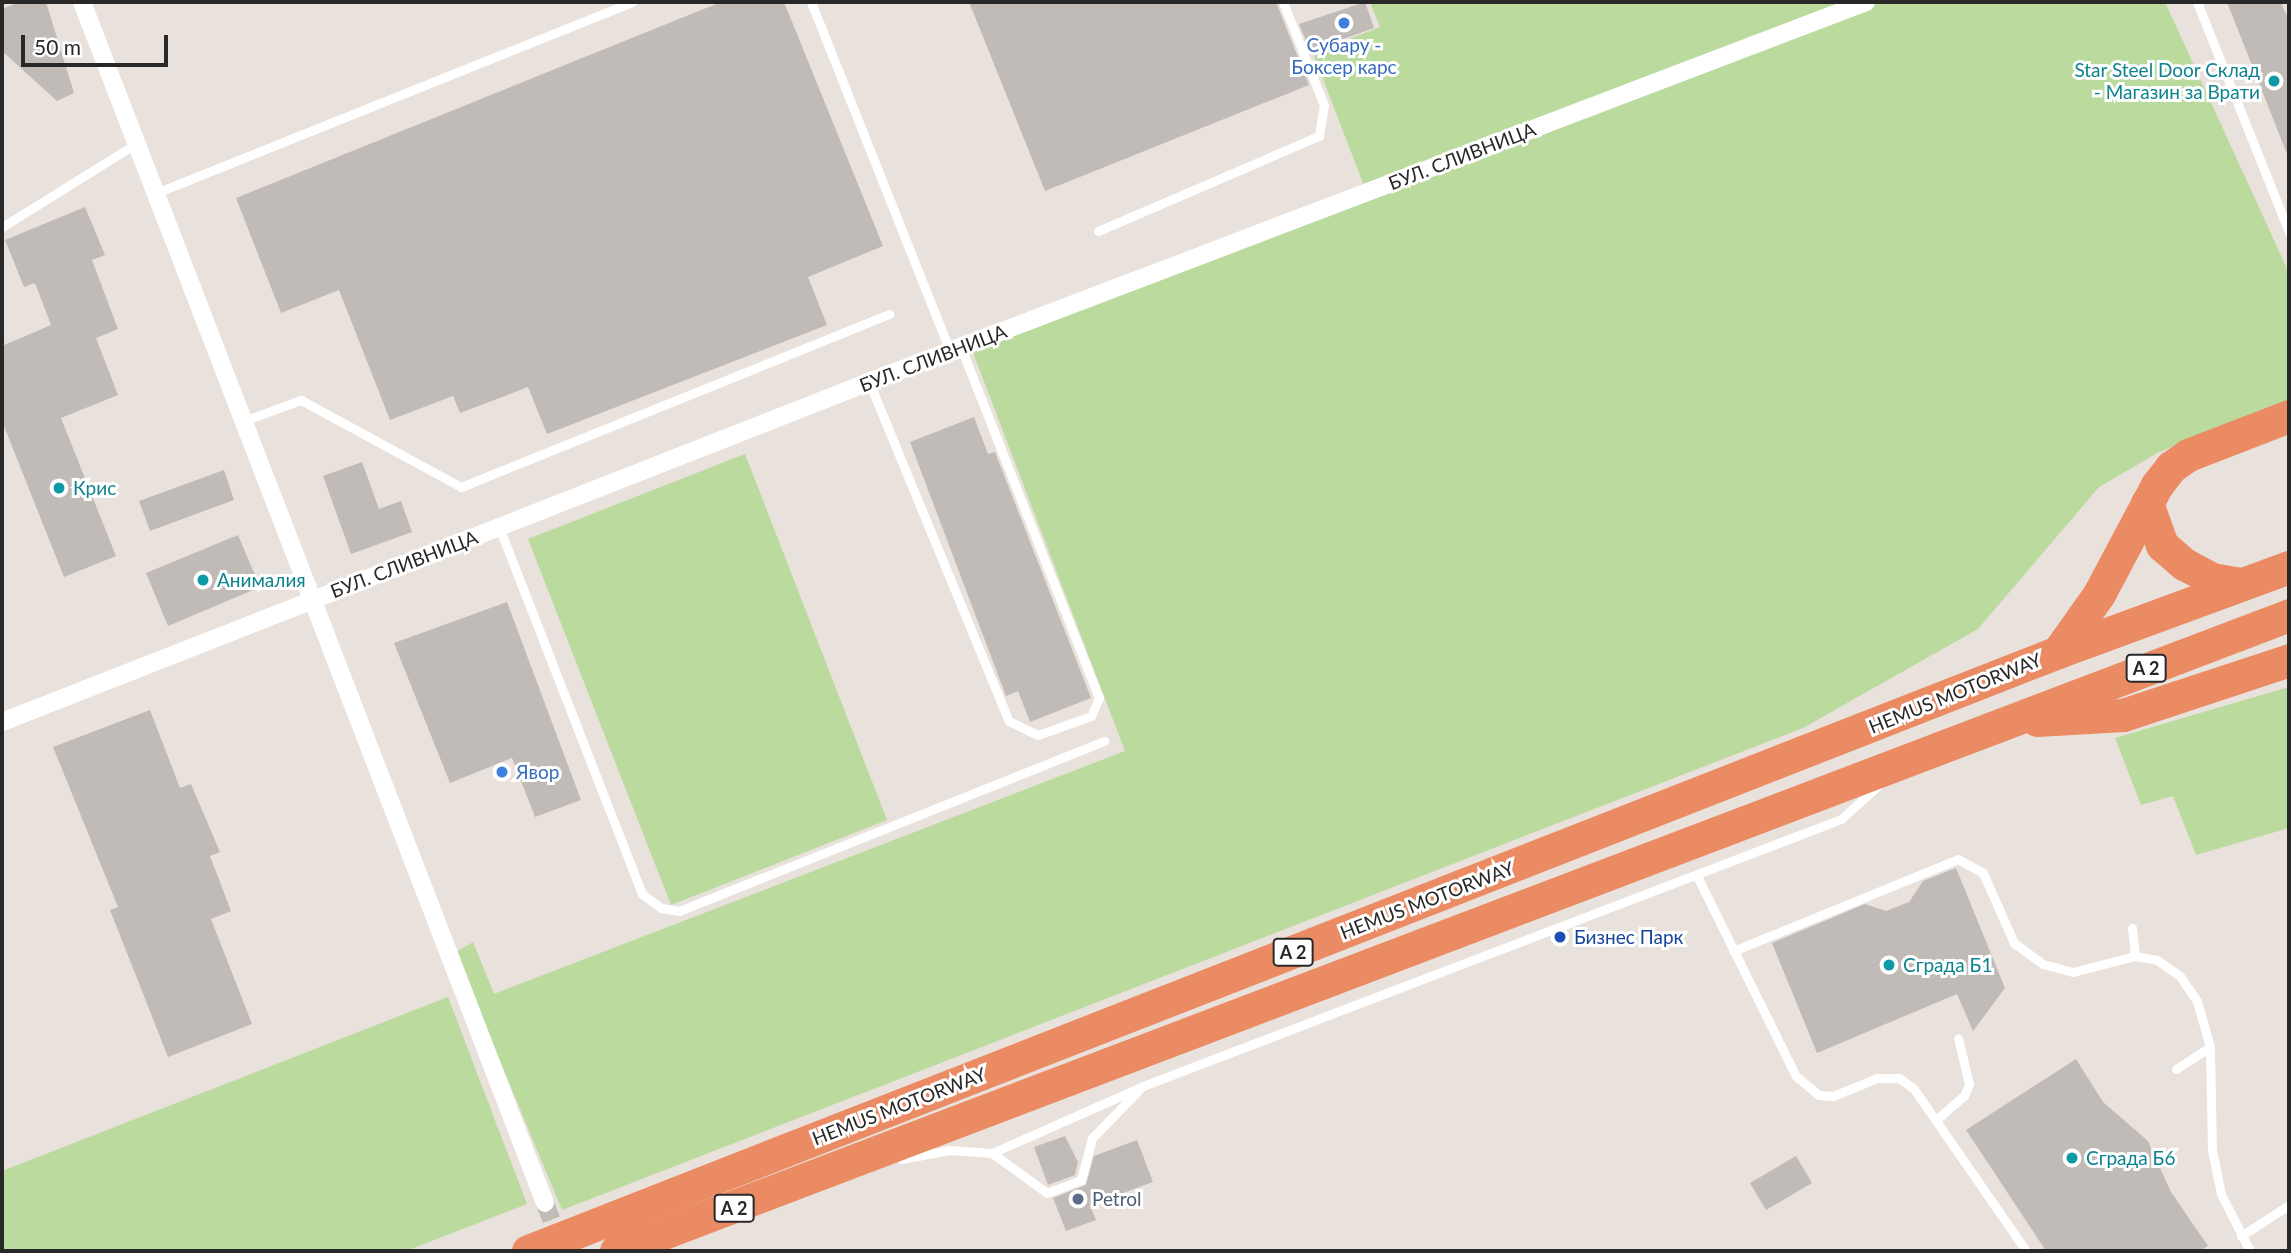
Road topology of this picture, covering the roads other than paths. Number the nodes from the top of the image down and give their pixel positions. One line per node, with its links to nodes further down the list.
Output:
1 (82, 2): 7 (street)
2 (632, 2): 8 (lane)
3 (811, 2): 13 (lane)
4 (1283, 2): 10 (lane)
5 (1867, 2): 13 (street, БУЛ. СЛИВНИЦА)
6 (2197, 2): 11 (lane)
7 (137, 143): 8 (street); 9 (lane)
8 (156, 192): 16 (street)
9 (2, 227)
10 (1098, 230)
11 (2289, 232)
12 (889, 314): 16 (lane)
13 (956, 349): 14 (street, БУЛ. СЛИВНИЦА); 14 (lane)
14 (869, 382): 18 (street, БУЛ. СЛИВНИЦА)
15 (2289, 416): 17 (highway)
16 (246, 420): 21 (street)
17 (2147, 503): 20 (highway); 23 (highway)
18 (499, 527): 21 (street, БУЛ. СЛИВНИЦА); 27 (lane)
19 (2289, 567): 20 (highway, HEMUS MOTORWAY / A 2)
20 (2241, 584): 23 (highway, HEMUS MOTORWAY / A 2)
21 (315, 599): 25 (street, БУЛ. СЛИВНИЦА); 40 (street)
22 (2289, 615): 26 (highway, HEMUS MOTORWAY / A 2)
23 (2059, 652): 43 (highway, HEMUS MOTORWAY / A 2)
24 (2289, 660): 26 (highway)
25 (2, 722)
26 (2003, 722): 28 (highway, HEMUS MOTORWAY / A 2)
27 (1104, 741)
28 (1910, 757): 29 (lane); 39 (highway, HEMUS MOTORWAY / A 2)
29 (1697, 876): 31 (lane); 36 (lane)
30 (2132, 928): 32 (lane)
31 (1733, 951): 32 (lane); 37 (lane)
32 (2135, 956): 34 (lane)
33 (1958, 1038): 37 (lane)
34 (2210, 1047): 35 (lane); 42 (lane)
35 (2176, 1069)
36 (1143, 1086): 38 (lane); 38 (lane)
37 (1936, 1120): 45 (lane)
38 (992, 1153): 39 (lane)
39 (847, 1168): 44 (highway, HEMUS MOTORWAY / A 2)
40 (545, 1203)
41 (2289, 1205): 42 (lane)
42 (2241, 1236): 46 (lane)
43 (528, 1251)
44 (616, 1251)
45 (2026, 1251)
46 (2250, 1251)

